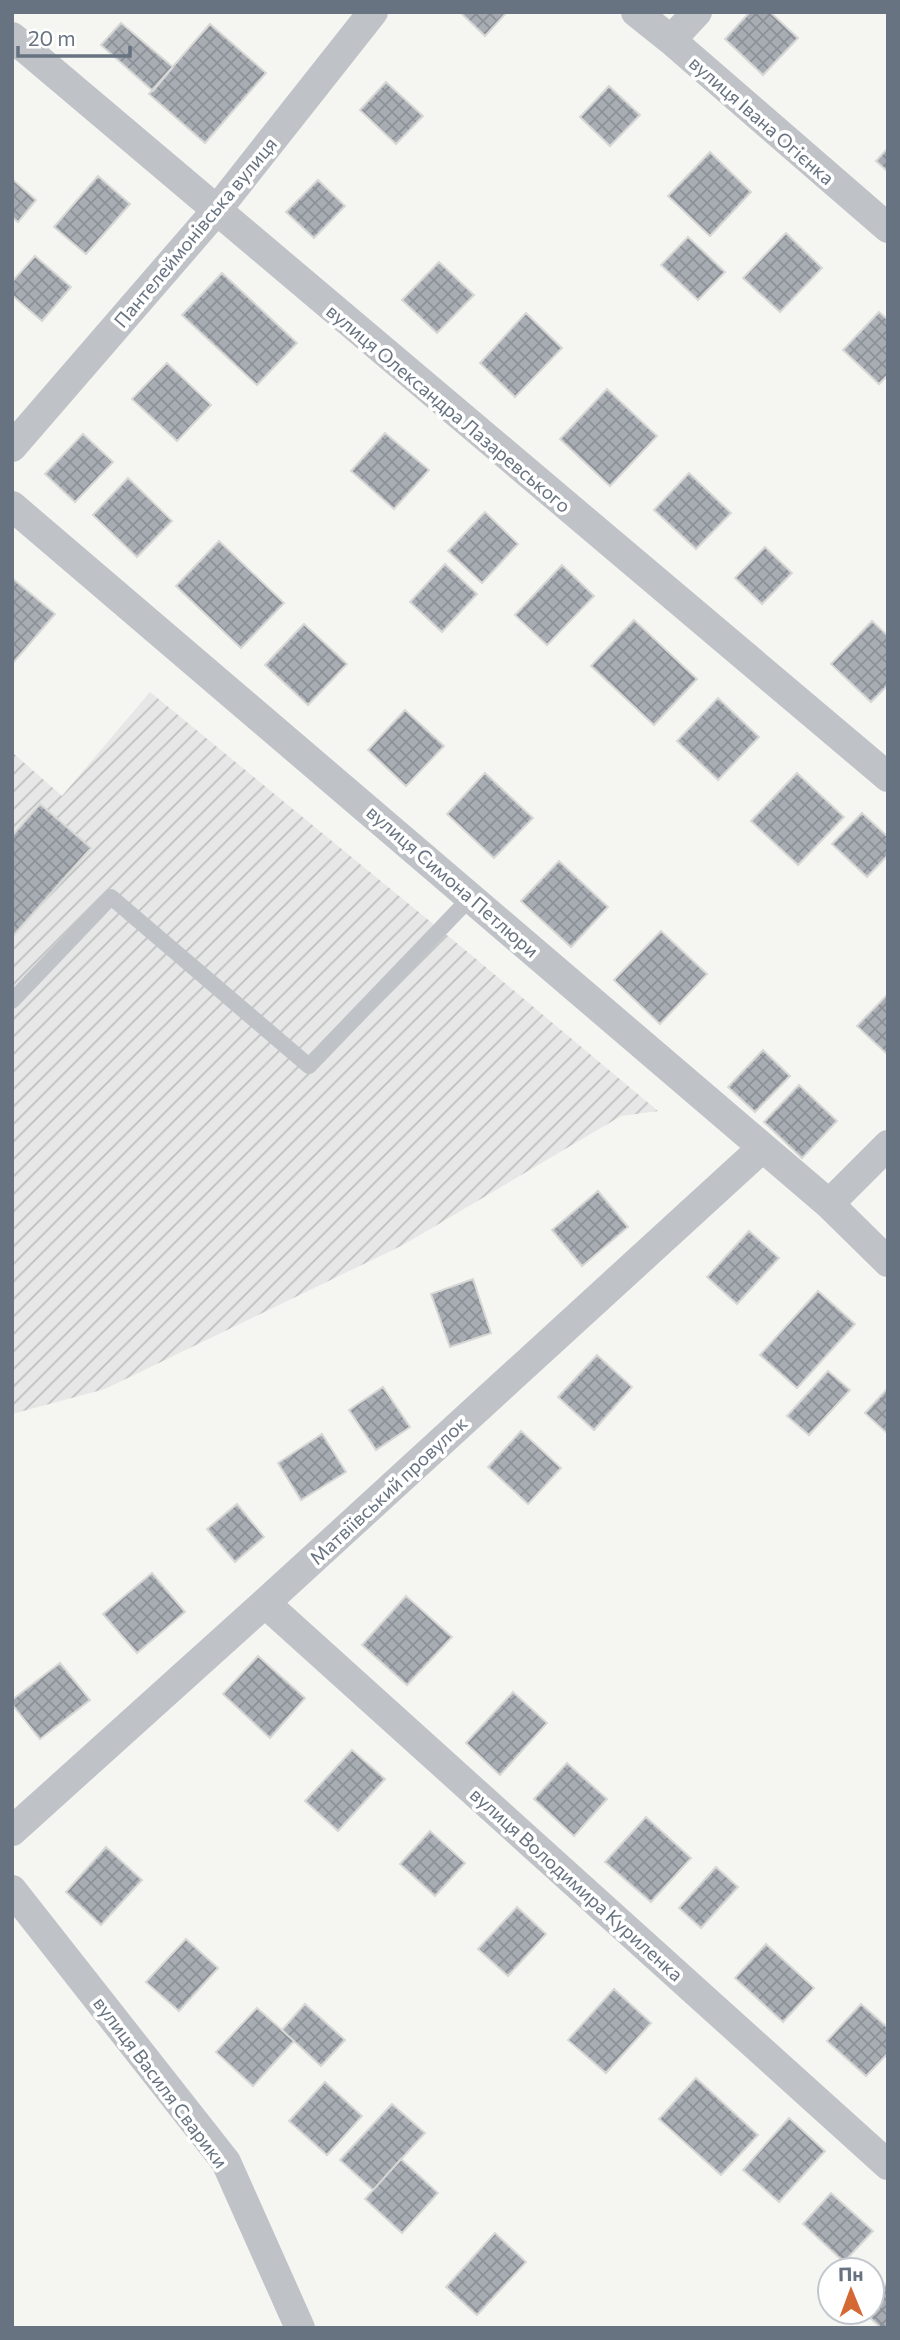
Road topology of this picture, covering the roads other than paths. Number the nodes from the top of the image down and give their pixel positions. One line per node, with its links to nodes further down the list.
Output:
1 (373, 12): 6 (street, Пантелеймонівська вулиця)
2 (636, 12): 5 (street, вулиця Івана Огієнка)
3 (697, 12): 5 (street)
4 (12, 37): 6 (street, вулиця Олександра Лазаревського)
5 (671, 40): 7 (street, вулиця Івана Огієнка)
6 (216, 211): 8 (street, Пантелеймонівська вулиця); 10 (street, вулиця Олександра Лазаревського)
7 (888, 228)
8 (12, 447)
9 (12, 506): 11 (street, вулиця Симона Петлюри)
10 (888, 777)
11 (472, 897): 12 (lane); 14 (street, вулиця Симона Петлюри)
12 (12, 1001)
13 (888, 1145): 15 (street)
14 (762, 1148): 15 (street, вулиця Симона Петлюри); 17 (street, Матвіївський провулок)
15 (829, 1204): 16 (street, вулиця Симона Петлюри)
16 (888, 1262)
17 (265, 1603): 18 (street, Матвіївський провулок); 20 (street, вулиця Володимира Куриленка)
18 (12, 1831)
19 (12, 1890): 21 (street, вулиця Василя Сварики)
20 (888, 2165)
21 (300, 2328)

